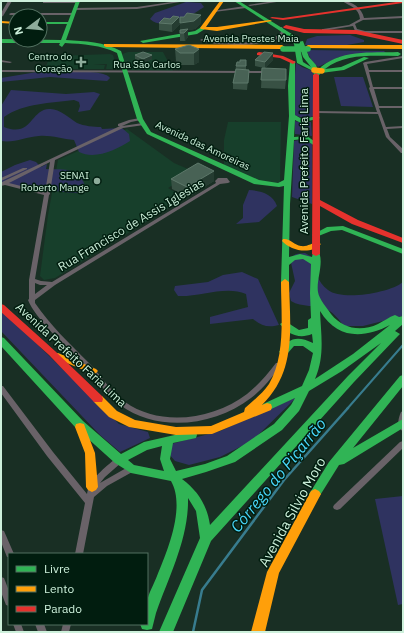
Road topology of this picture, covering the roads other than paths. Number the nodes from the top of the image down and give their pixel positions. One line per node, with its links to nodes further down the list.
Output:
1 (10, 1): 19 (street)
2 (122, 1): 14 (street)
3 (179, 1): 4 (street); 13 (street)
4 (184, 1)
5 (222, 1): 16 (main road)
6 (236, 1): 11 (main road)
7 (281, 1): 11 (street)
8 (344, 1): 17 (street)
9 (44, 2): 15 (street)
10 (403, 2): 17 (main road)
11 (246, 4): 16 (street); 24 (main road)
12 (133, 5): 13 (street)
13 (130, 8): 14 (street)
14 (121, 9): 15 (street)
15 (75, 10): 18 (street); 23 (main road); 33 (main road)
16 (214, 11): 29 (main road)
17 (359, 11): 20 (street); 22 (street); 24 (main road)
18 (48, 12)
19 (1, 16)
20 (381, 17): 21 (street); 22 (street)
21 (403, 17)
22 (362, 19): 25 (street)
23 (48, 20)
24 (271, 20): 26 (main road); 29 (main road)
25 (354, 25): 27 (street); 30 (street)
26 (284, 29): 27 (main road); 29 (street); 36 (main road); 48 (main road, Avenida Prefeito Faria Lima); 54 (main road)
27 (315, 32): 30 (main road)
28 (403, 32): 30 (street)
29 (202, 35): 35 (main road); 40 (main road)
30 (383, 35): 31 (main road)
31 (403, 42)
32 (48, 43): 33 (main road)
33 (62, 44): 39 (main road)
34 (48, 46): 43 (main road)
35 (248, 46): 40 (main road, Avenida Prestes Maia); 41 (main road, Avenida Prestes Maia)
36 (306, 47): 37 (main road, Avenida Prestes Maia); 37 (main road); 41 (main road, Avenida Prestes Maia, bridge); 42 (main road, Avenida Prestes Maia); 54 (main road)
37 (348, 47): 42 (main road, Avenida Prestes Maia)
38 (1, 48): 43 (main road)
39 (103, 48): 40 (main road); 43 (main road)
40 (118, 48): 41 (main road, Avenida Prestes Maia); 48 (main road); 50 (main road, Avenida das Amoreiras)
41 (283, 48)
42 (403, 48)
43 (85, 50)
44 (403, 54): 54 (main road)
45 (403, 57): 51 (street)
46 (1, 62): 47 (street)
47 (10, 62)
48 (293, 62): 61 (main road, Avenida Prefeito Faria Lima)
49 (1, 71): 50 (street, Rua São Carlos)
50 (124, 71): 53 (street, Rua São Carlos); 62 (main road, Avenida das Amoreiras)
51 (367, 71): 52 (street); 55 (street)
52 (403, 71)
53 (278, 72)
54 (318, 72): 60 (main road, Avenida Prefeito Faria Lima)
55 (372, 88): 56 (street); 58 (street)
56 (403, 88)
57 (403, 106): 58 (street)
58 (377, 107): 59 (street)
59 (380, 113): 60 (street); 64 (street)
60 (317, 115): 61 (main road); 66 (main road, Avenida Prefeito Faria Lima)
61 (292, 116): 65 (main road, Avenida Prefeito Faria Lima)
62 (141, 122): 68 (street); 69 (main road, Avenida das Amoreiras); 70 (street)
63 (403, 127): 64 (street)
64 (384, 128): 67 (street)
65 (290, 139): 66 (main road); 69 (main road, Avenida Prefeito Faria Lima)
66 (315, 144): 73 (main road, Avenida Prefeito Faria Lima)
67 (403, 152)
68 (53, 159): 70 (street); 72 (street)
69 (288, 181): 75 (main road, Avenida Prefeito Faria Lima)
70 (2, 183): 72 (street)
71 (219, 183): 81 (street, Rua Francisco de Assis Iglesias)
72 (48, 194): 80 (street)
73 (316, 201): 74 (main road, Avenida Prefeito Faria Lima); 76 (main road)
74 (317, 239): 75 (main road); 77 (main road); 78 (main road, Avenida Prefeito Faria Lima)
75 (286, 241): 79 (main road, Avenida Prefeito Faria Lima)
76 (403, 241)
77 (403, 252)
78 (316, 264): 79 (main road); 84 (main road, Avenida Prefeito Faria Lima)
79 (285, 265): 90 (main road, Avenida Prefeito Faria Lima)
80 (32, 280): 81 (street); 82 (street)
81 (53, 284): 83 (street, Rua Francisco de Assis Iglesias)
82 (31, 287): 83 (street); 85 (street)
83 (43, 291): 85 (street, Rua Francisco de Assis Iglesias)
84 (314, 293): 87 (main road, Avenida Prefeito Faria Lima); 88 (main road)
85 (31, 300): 96 (street)
86 (1, 307): 94 (main road, Avenida Prefeito Faria Lima)
87 (315, 308): 90 (main road); 93 (main road, Avenida Prefeito Faria Lima)
88 (403, 312)
89 (403, 319): 99 (main road)
90 (285, 324): 95 (main road, Avenida Prefeito Faria Lima)
91 (403, 325): 114 (main road)
92 (1, 340): 102 (main road, Avenida Prefeito Faria Lima)
93 (318, 352): 95 (main road); 99 (main road, Avenida Prefeito Faria Lima)
94 (52, 353): 96 (main road); 104 (main road, Avenida Prefeito Faria Lima)
95 (283, 354): 96 (street); 101 (main road, Avenida Prefeito Faria Lima)
96 (93, 371)
97 (403, 379): 108 (main road, Avenida Silvio Moro)
98 (1, 388): 111 (street)
99 (306, 388): 101 (main road, Avenida Prefeito Faria Lima); 110 (main road, Avenida Prefeito Faria Lima)
100 (403, 414): 103 (street)
101 (243, 417): 104 (main road, Avenida Prefeito Faria Lima)
102 (79, 424): 107 (main road, Avenida Prefeito Faria Lima); 111 (main road)
103 (402, 425): 108 (main road)
104 (212, 430): 105 (main road)
105 (169, 440): 107 (main road); 110 (main road)
106 (403, 444): 112 (street)
107 (119, 460): 109 (main road, Avenida Prefeito Faria Lima); 111 (street)
108 (333, 465): 121 (main road, Avenida Silvio Moro)
109 (131, 469): 110 (main road, Avenida Prefeito Faria Lima); 111 (street)
110 (172, 477): 114 (main road); 119 (main road)
111 (90, 495): 116 (street)
112 (337, 506)
113 (1, 533): 115 (street)
114 (206, 538): 120 (main road)
115 (10, 553)
116 (79, 553)
117 (1, 581): 118 (street)
118 (8, 599)
119 (148, 618)
120 (166, 632)
121 (258, 632)

